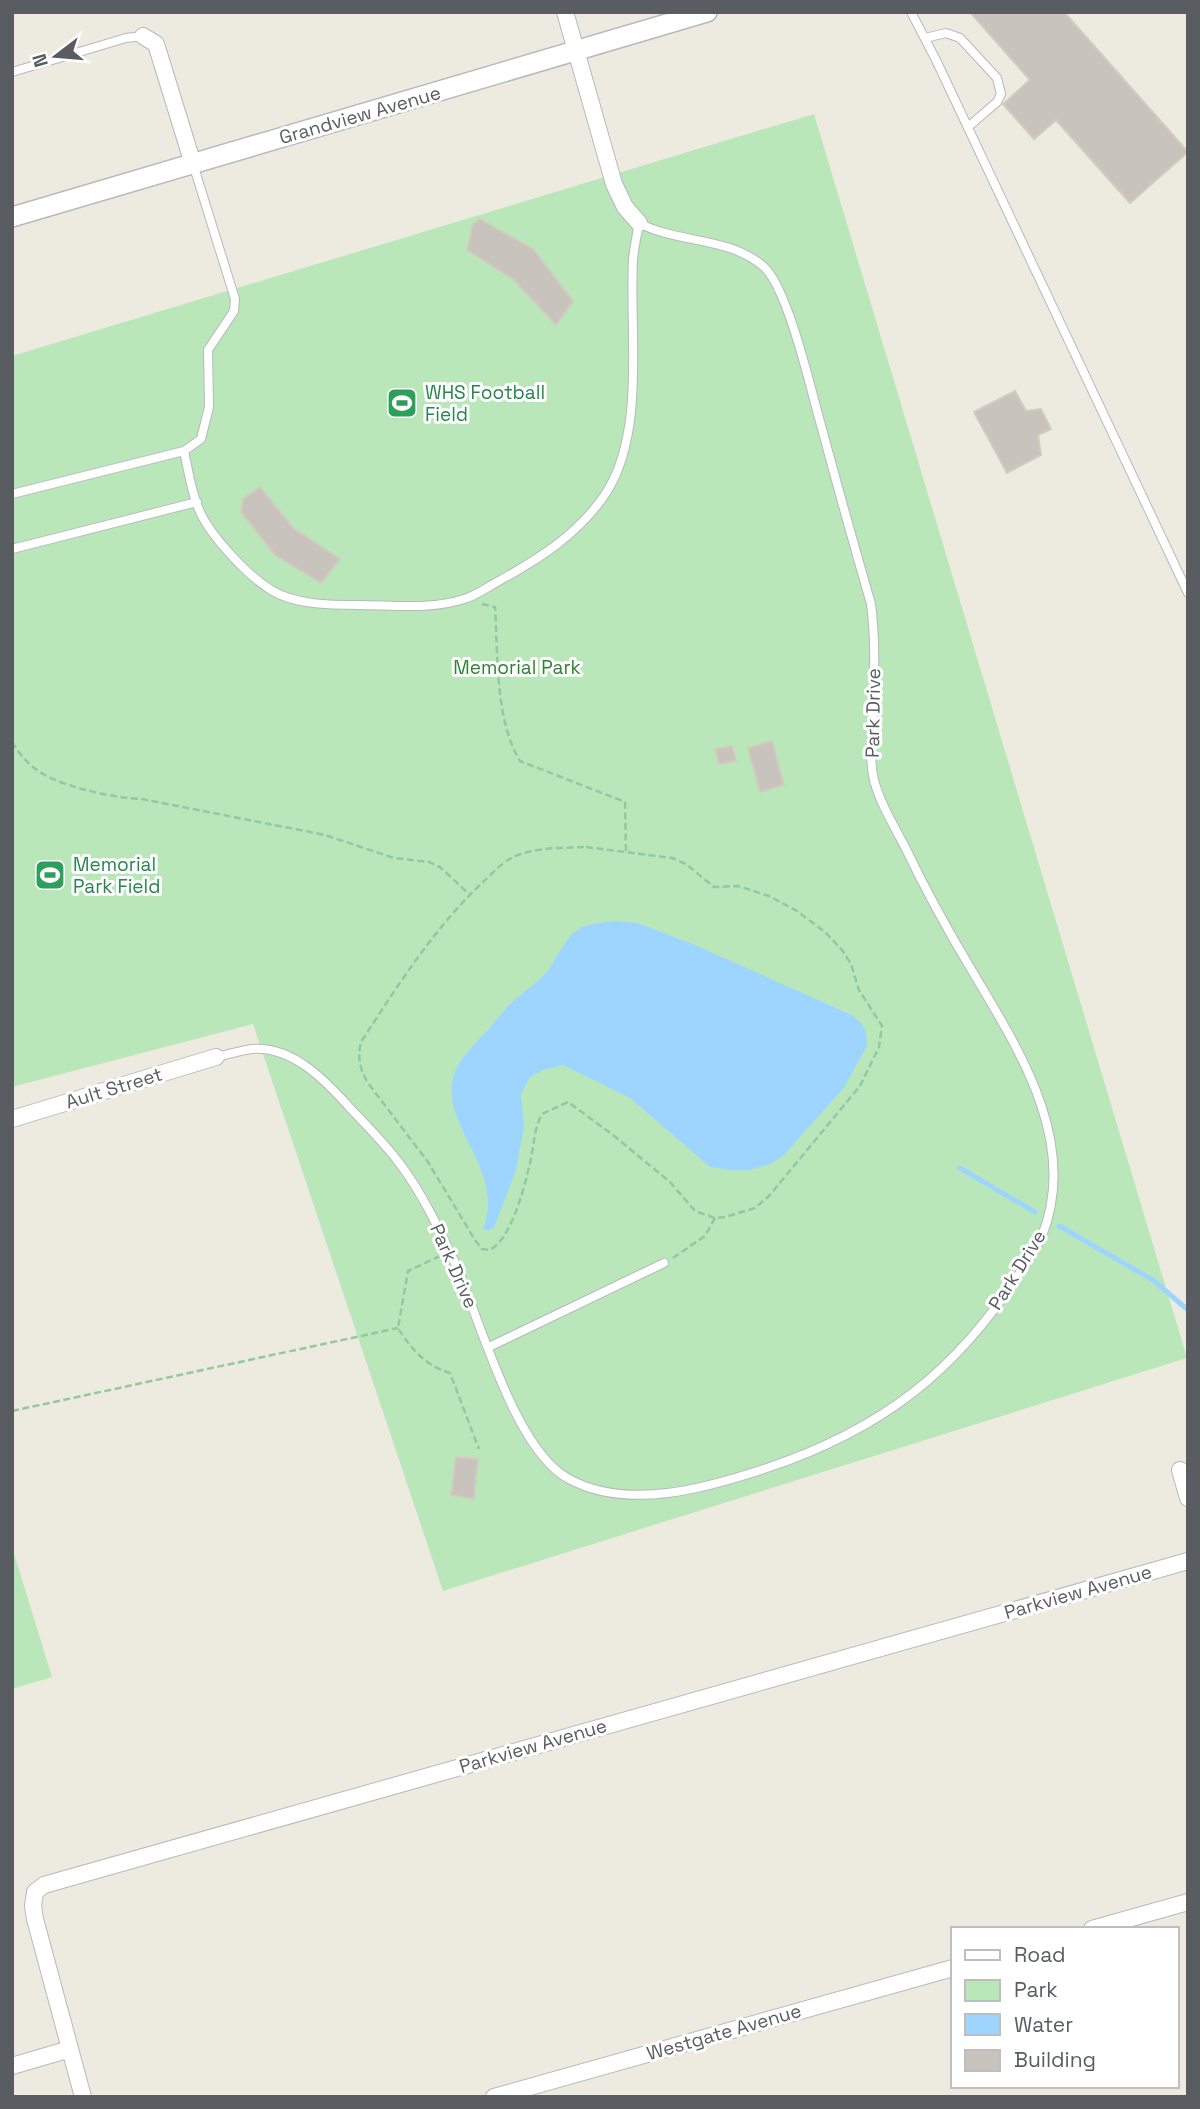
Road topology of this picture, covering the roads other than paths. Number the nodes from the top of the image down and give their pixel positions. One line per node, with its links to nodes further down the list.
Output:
1 (565, 12): 6 (street)
2 (707, 12): 6 (street, Grandview Avenue)
3 (911, 12): 5 (lane)
4 (143, 36): 7 (lane); 9 (street)
5 (925, 38): 8 (lane); 8 (lane)
6 (576, 51): 9 (street, Grandview Avenue); 11 (street)
7 (12, 72)
8 (968, 127): 16 (lane)
9 (193, 164): 10 (street, Grandview Avenue); 12 (lane)
10 (12, 217)
11 (639, 223): 14 (lane); 20 (lane, Park Drive)
12 (184, 451): 13 (lane); 14 (lane)
13 (12, 494)
14 (197, 502): 15 (lane)
15 (12, 549)
16 (1188, 593)
17 (216, 1057): 18 (street, Ault Street); 20 (lane, Park Drive)
18 (12, 1119)
19 (664, 1263): 20 (lane)
20 (489, 1347)
21 (1180, 1470): 22 (street)
22 (1188, 1498)
23 (1188, 1561): 27 (street, Parkview Avenue)
24 (1188, 1902): 25 (street)
25 (1099, 1927)
26 (951, 1969): 30 (street, Westgate Avenue)
27 (71, 2049): 28 (street); 29 (street)
28 (12, 2066)
29 (83, 2097)
30 (494, 2097)

